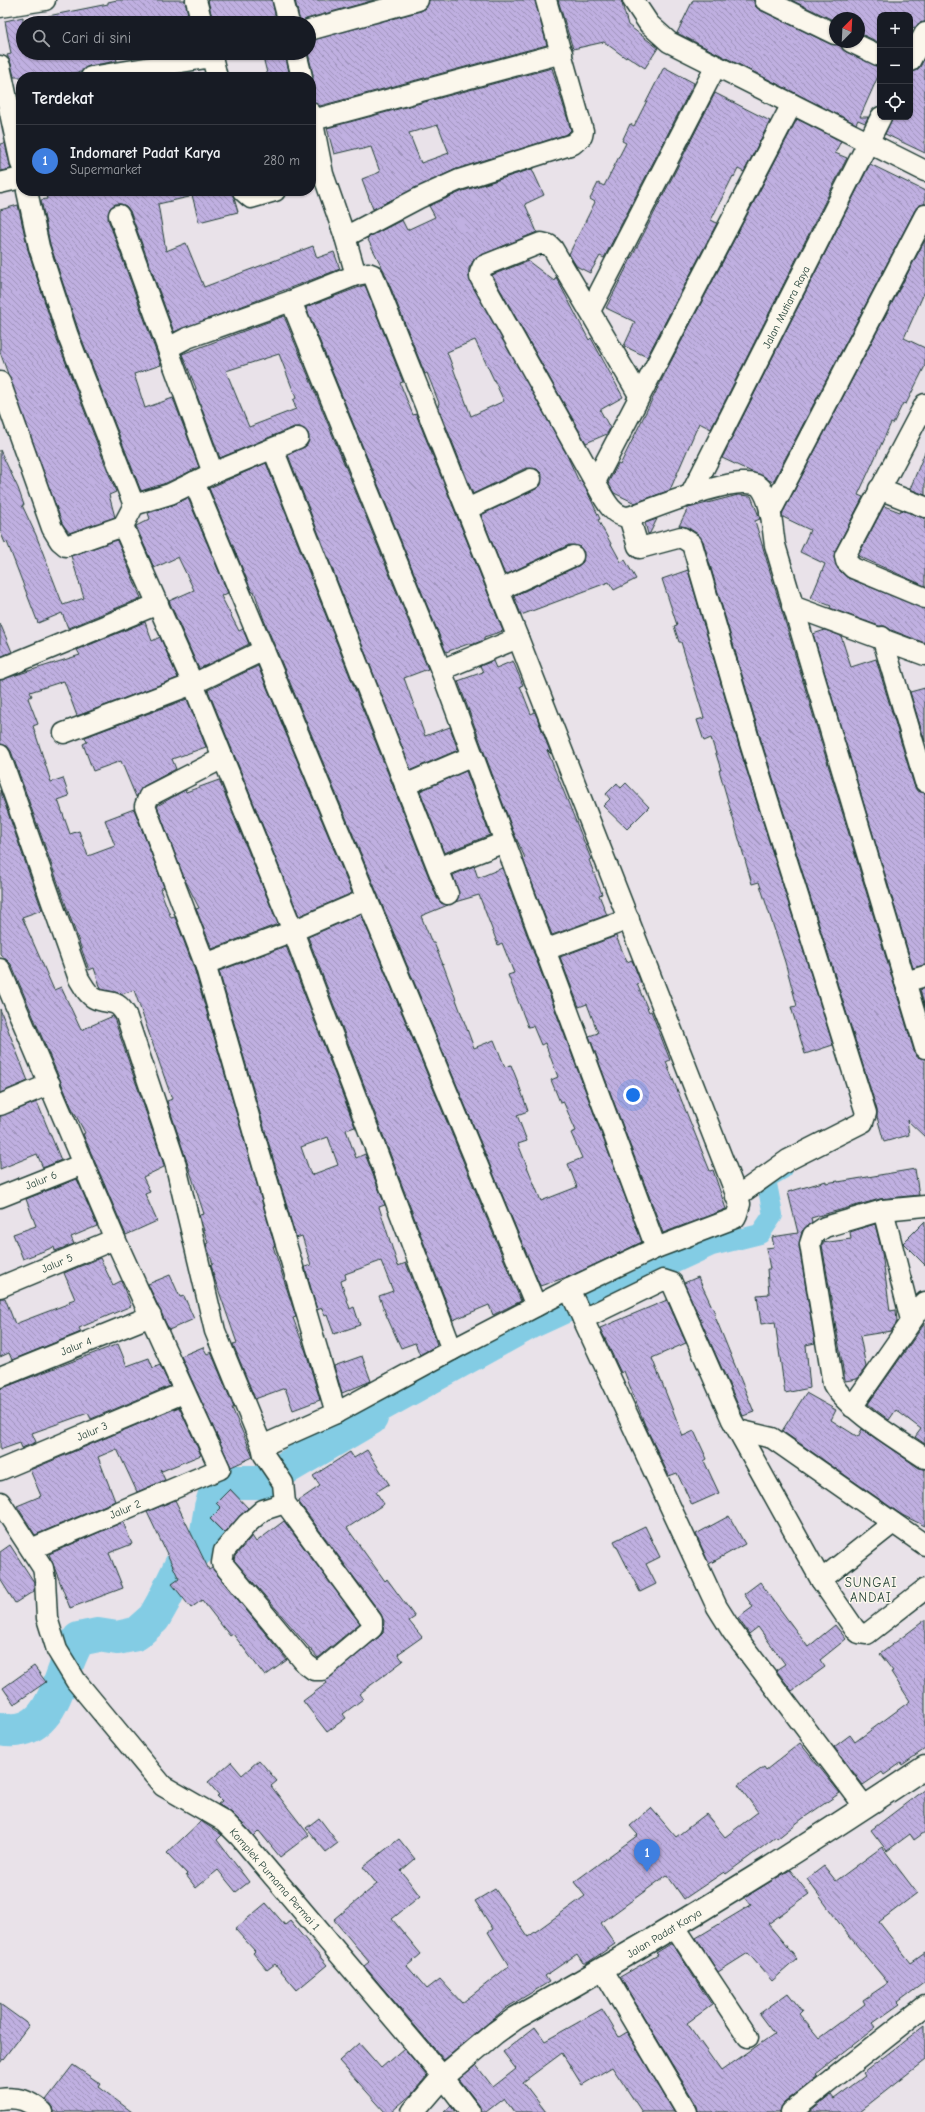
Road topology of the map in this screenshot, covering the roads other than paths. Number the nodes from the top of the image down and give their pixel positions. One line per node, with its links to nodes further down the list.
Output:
1 (196, 0): 9 (street)
2 (283, 0): 10 (street)
3 (418, 0): 11 (street)
4 (546, 0): 15 (street)
5 (633, 0): 22 (street)
6 (766, 0): 12 (street)
7 (39, 1): 8 (street)
8 (0, 7)
9 (200, 16)
10 (287, 16)
11 (316, 28)
12 (829, 31)
13 (925, 33): 17 (street)
14 (863, 48): 16 (street)
15 (562, 53): 28 (street); 42 (street)
16 (877, 55)
17 (913, 55)
18 (184, 60): 23 (street)
19 (213, 60): 24 (street)
20 (298, 60): 25 (street)
21 (0, 66): 26 (street)
22 (716, 66): 27 (street); 45 (street)
23 (118, 72)
24 (216, 72)
25 (301, 72)
26 (13, 90): 29 (street)
27 (792, 104): 31 (street); 48 (street)
28 (316, 116)
29 (16, 118)
30 (880, 120): 31 (street, Jalan Mutiara Raya)
31 (868, 143): 33 (street); 57 (street, Jalan Mutiara Raya)
32 (316, 164): 34 (street)
33 (925, 171)
34 (317, 176): 42 (street)
35 (16, 179): 36 (street)
36 (0, 182)
37 (28, 196): 58 (street)
38 (249, 196): 39 (street)
39 (258, 196)
40 (925, 215): 61 (street)
41 (118, 216): 46 (street)
42 (345, 237): 43 (street)
43 (356, 275): 44 (street); 60 (street)
44 (291, 301): 46 (street); 74 (street)
45 (590, 311): 48 (street); 55 (street)
46 (168, 348): 52 (street)
47 (0, 382): 63 (street)
48 (639, 395): 55 (street)
49 (925, 404): 56 (street)
50 (298, 438): 51 (street)
51 (273, 449): 52 (street); 81 (street)
52 (213, 473): 54 (street)
53 (531, 479): 60 (street)
54 (194, 482): 58 (street); 71 (street)
55 (595, 482): 62 (street)
56 (879, 490): 59 (street); 66 (street)
57 (690, 496): 61 (street); 62 (street)
58 (134, 505): 63 (street)
59 (925, 507)
60 (467, 509): 65 (street)
61 (770, 513): 68 (street)
62 (629, 517): 98 (street)
63 (123, 526): 67 (street)
64 (573, 556): 65 (street)
65 (499, 590): 69 (street)
66 (925, 598)
67 (158, 604): 73 (street); 75 (street)
68 (792, 606): 70 (street); 92 (street)
69 (518, 638): 74 (street); 86 (street)
70 (882, 638): 72 (street); 80 (street)
71 (264, 650): 75 (street); 85 (street)
72 (925, 655)
73 (0, 669)
74 (441, 670): 78 (street)
75 (193, 684): 76 (street); 79 (street)
76 (64, 733)
77 (0, 755): 117 (street)
78 (473, 756): 81 (street); 82 (street)
79 (223, 758): 87 (street); 89 (street)
80 (925, 782)
81 (405, 785): 83 (street)
82 (505, 842): 83 (street); 88 (street)
83 (438, 868): 84 (street)
84 (448, 894)
85 (367, 899): 87 (street); 106 (street)
86 (629, 919): 88 (street); 98 (street)
87 (292, 931): 89 (street); 110 (street)
88 (545, 950): 103 (street)
89 (205, 964): 114 (street)
90 (0, 969): 93 (street)
91 (925, 976): 92 (street)
92 (905, 982): 94 (street)
93 (8, 1013): 95 (street)
94 (925, 1048)
95 (50, 1084): 96 (street); 97 (street)
96 (0, 1105)
97 (83, 1164): 99 (street, Jalur 6); 102 (street)
98 (736, 1196): 103 (street)
99 (0, 1197)
100 (925, 1206): 101 (street)
101 (883, 1210): 109 (street); 113 (street)
102 (115, 1239): 104 (street, Jalur 5); 108 (street)
103 (656, 1248): 107 (street)
104 (0, 1287)
105 (925, 1302): 109 (street)
106 (536, 1306): 107 (street); 110 (street)
107 (577, 1306): 115 (street); 127 (street)
108 (151, 1316): 111 (street, Jalur 4); 112 (street)
109 (911, 1320): 113 (street)
110 (452, 1350): 114 (street)
111 (0, 1377)
112 (183, 1393): 118 (street, Jalur 3); 123 (street, Jalur 2)
113 (852, 1407): 116 (street)
114 (336, 1413): 117 (street)
115 (738, 1430): 121 (street); 124 (street)
116 (923, 1452)
117 (266, 1454): 120 (street)
118 (0, 1470)
119 (0, 1502): 123 (street)
120 (285, 1502): 120 (street)
121 (893, 1522): 122 (street); 124 (street)
122 (925, 1545)
123 (31, 1549): 132 (street, Komplek Purnama Permai 1)
124 (821, 1580): 125 (street)
125 (925, 1590)
126 (925, 1767): 127 (street, Jalan Padat Karya)
127 (865, 1807): 128 (street, Jalan Padat Karya)
128 (675, 1927): 129 (street, Jalan Padat Karya); 131 (street)
129 (603, 1970): 132 (street, Jalan Padat Karya); 137 (street)
130 (925, 2006): 138 (street)
131 (748, 2037)
132 (443, 2077): 135 (street, Jalan Padat Karya); 136 (street, Komplek Purnama Permai 1)
133 (0, 2099): 134 (street)
134 (33, 2109)
135 (413, 2112)
136 (470, 2112)
137 (687, 2112)
138 (791, 2112)

